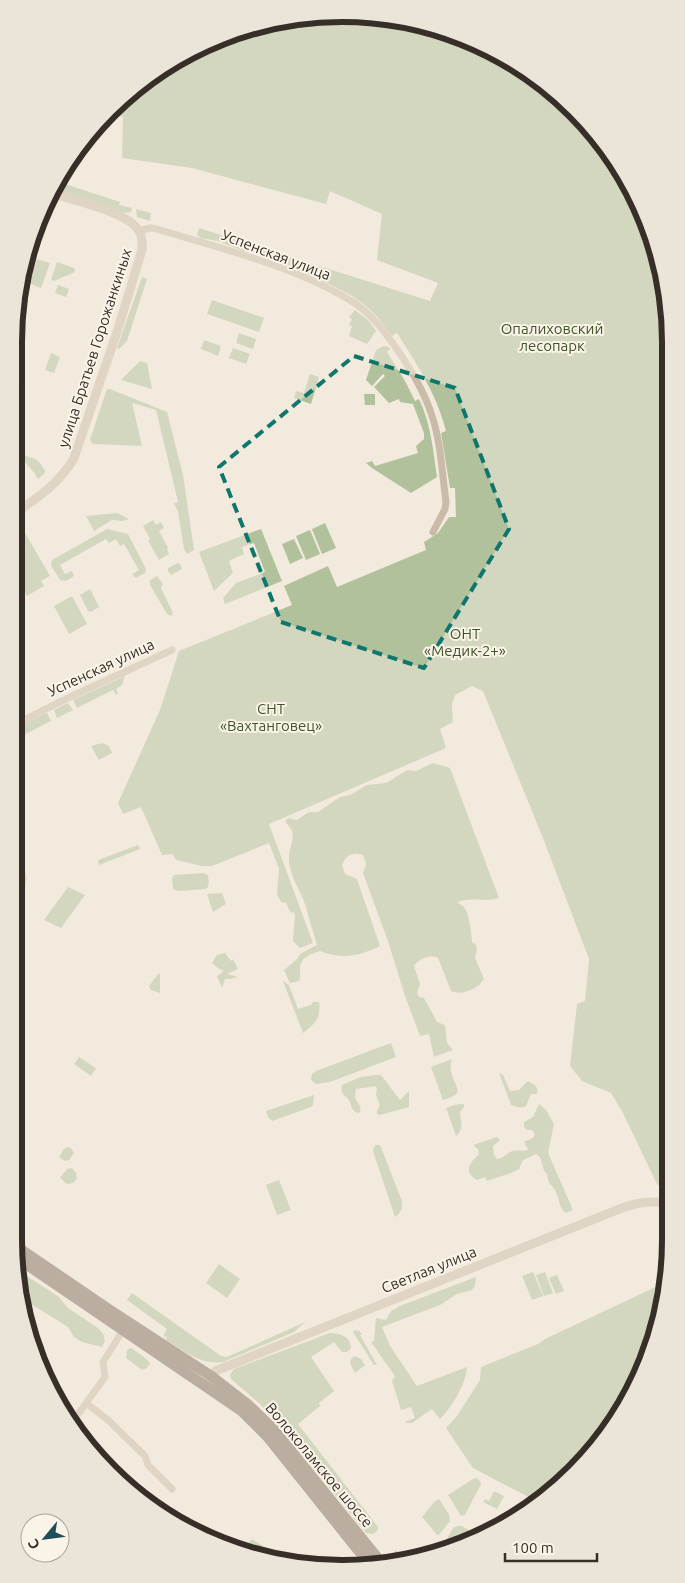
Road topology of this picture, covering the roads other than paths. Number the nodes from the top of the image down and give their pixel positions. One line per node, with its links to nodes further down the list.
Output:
1 (59, 195): 2 (street, улица Братьев Горожанкиных)
2 (139, 231): 3 (street, улица Братьев Горожанкиных); 4 (street, Успенская улица)
3 (22, 508)
4 (433, 532)
5 (172, 650): 6 (street, Успенская улица)
6 (22, 721)
7 (662, 1202): 11 (street, Светлая улица)
8 (23, 1251): 10 (main road)
9 (23, 1261): 10 (main road)
10 (126, 1326): 11 (main road, Волоколамское шоссе); 12 (street)
11 (208, 1380): 15 (main road, Волоколамское шоссе); 16 (main road, Волоколамское шоссе)
12 (86, 1403): 13 (street); 14 (street)
13 (76, 1417)
14 (172, 1489)
15 (357, 1548): 17 (street); 18 (main road, Волоколамское шоссе)
16 (378, 1559)
17 (361, 1560)
18 (366, 1560)

